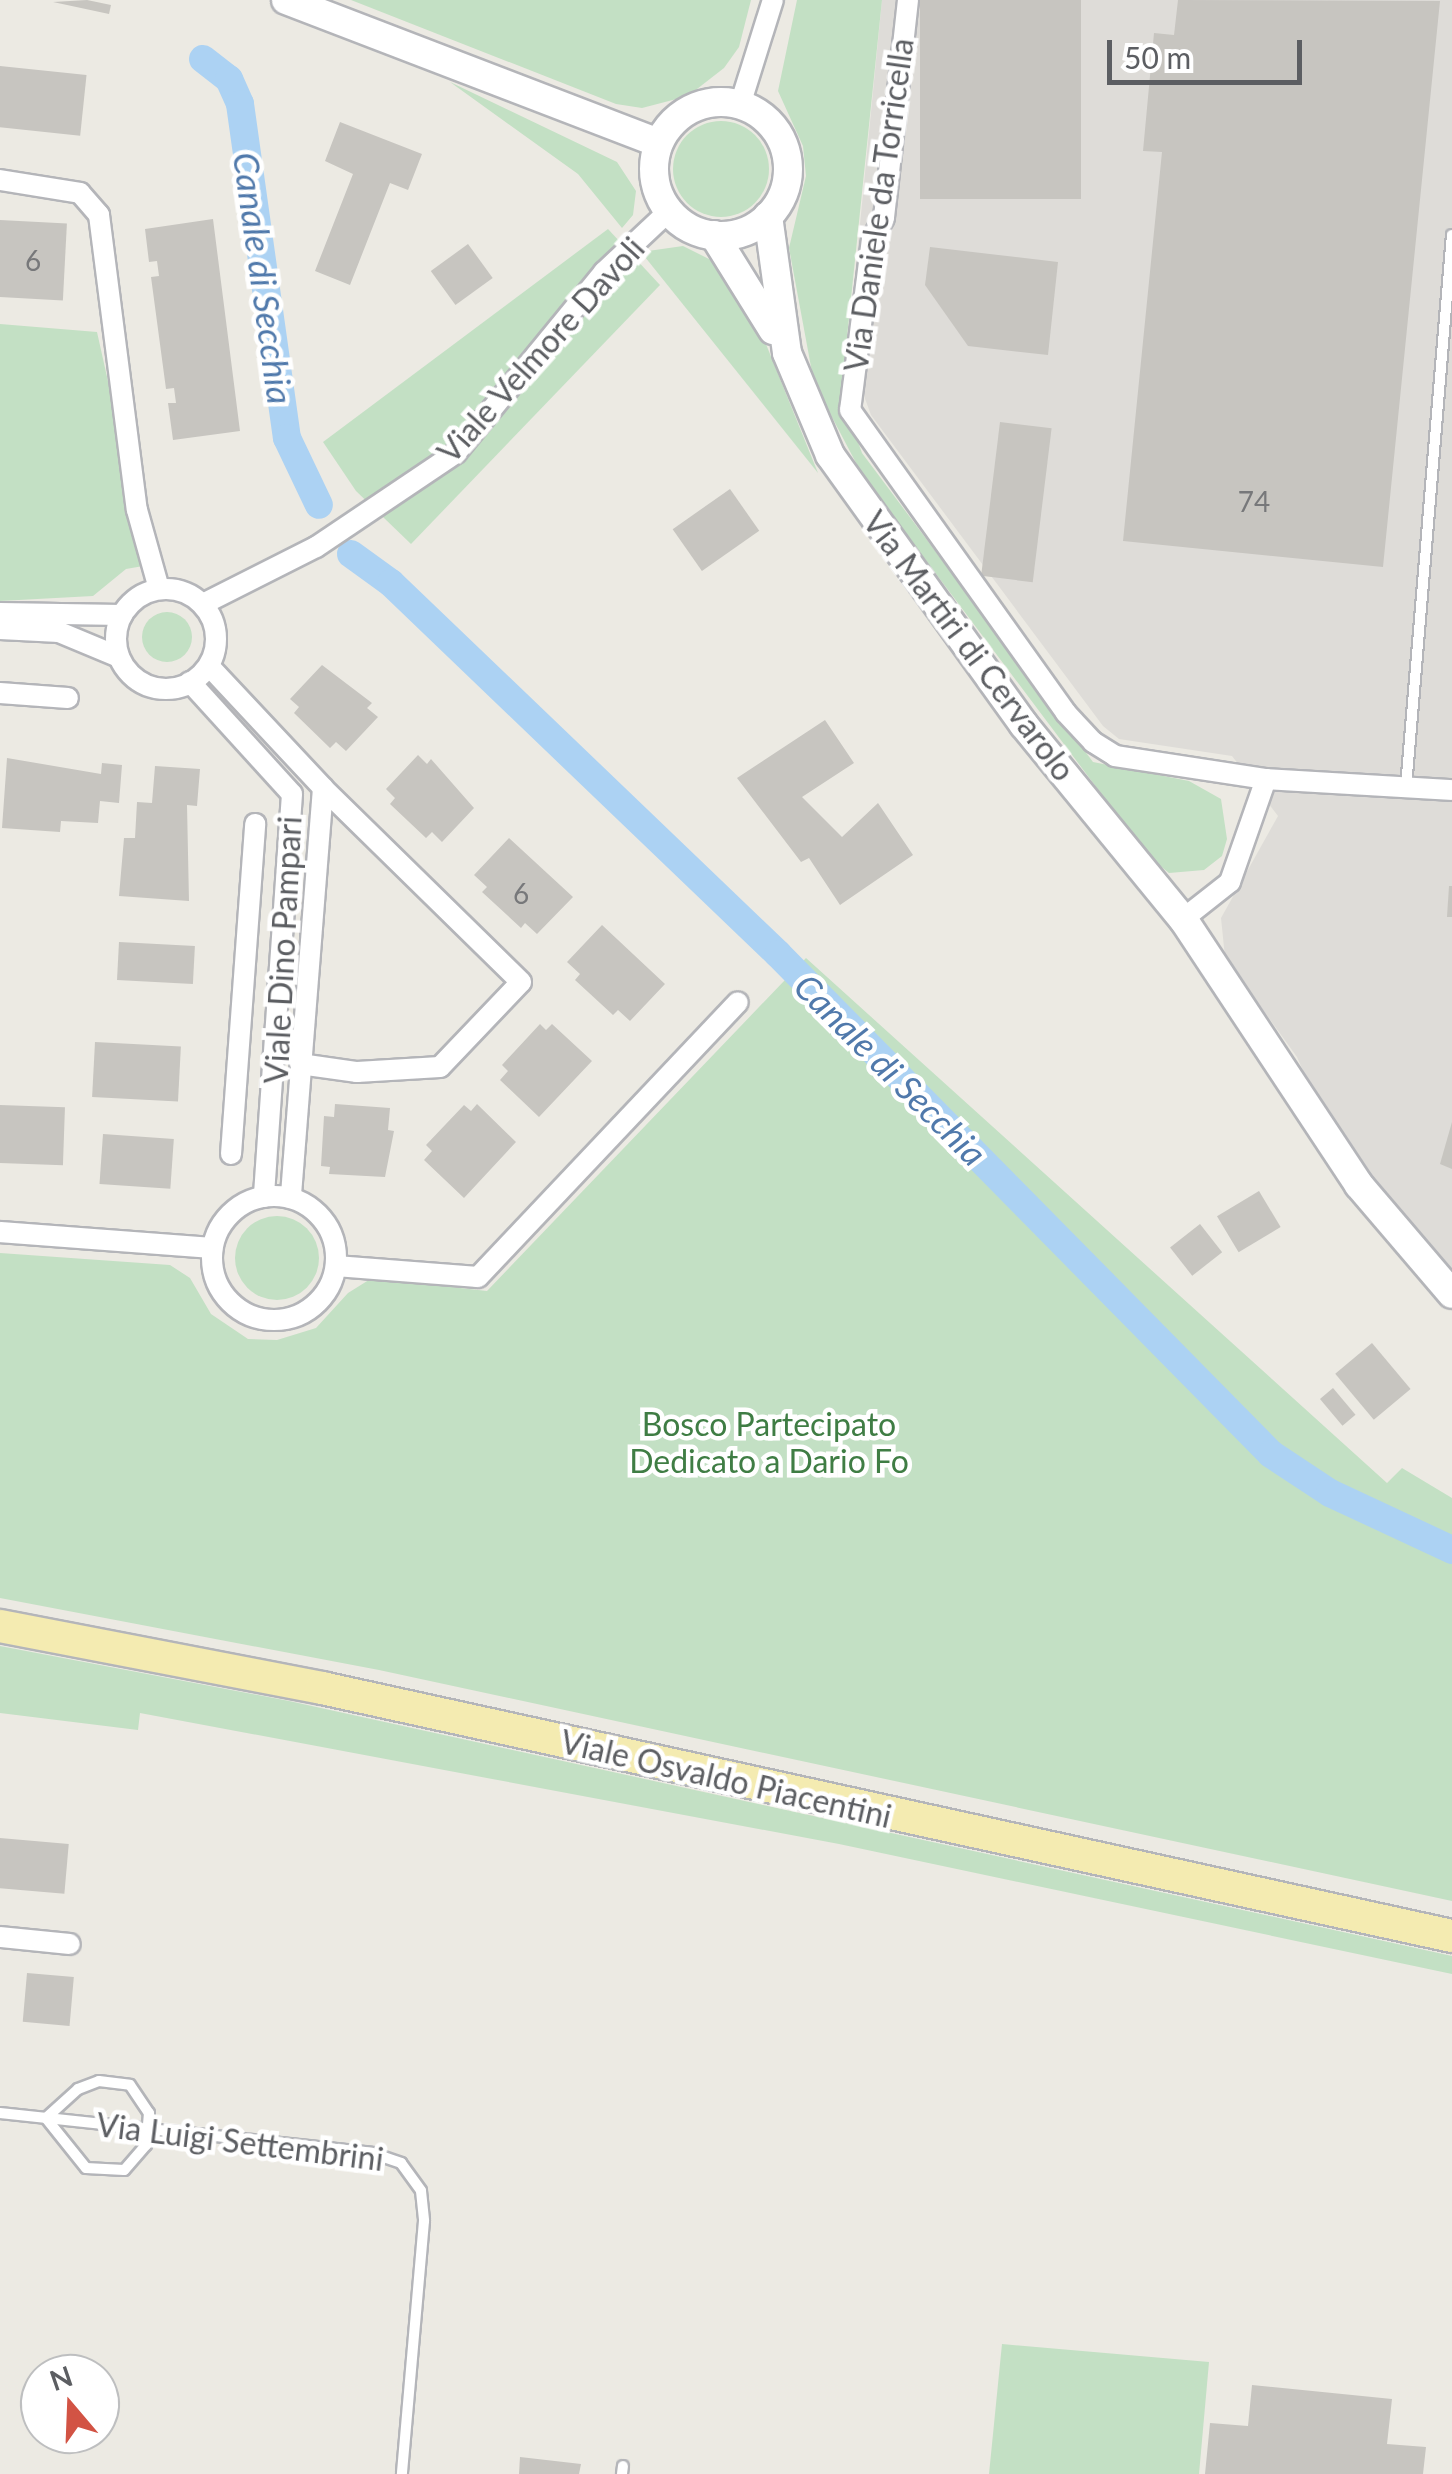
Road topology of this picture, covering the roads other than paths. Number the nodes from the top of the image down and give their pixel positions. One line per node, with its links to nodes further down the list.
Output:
1 (286, 0): 5 (main road)
2 (773, 0): 4 (street)
3 (908, 0): 12 (street, Via Daniele da Torricella)
4 (740, 104): 5 (main road); 8 (main road, Via Martiri di Cervarolo)
5 (658, 143): 7 (main road)
6 (0, 180): 13 (street)
7 (669, 211): 9 (main road); 14 (street, Viale Velmore Davoli)
8 (768, 216): 9 (main road); 11 (main road, Via Martiri di Cervarolo)
9 (714, 235): 11 (main road, Via Martiri di Cervarolo)
10 (1452, 235): 25 (lane)
11 (786, 352): 28 (main road, Via Martiri di Cervarolo)
12 (850, 410): 23 (street, Via Martiri di Cervarolo)
13 (160, 589): 14 (street); 16 (street)
14 (204, 604): 19 (street)
15 (0, 613): 16 (street)
16 (122, 615): 18 (street)
17 (0, 629): 18 (street)
18 (119, 657): 20 (street)
19 (208, 666): 20 (street); 24 (street, Viale Dino Pampari)
20 (190, 682): 31 (street, Viale Dino Pampari)
21 (0, 693): 22 (street)
22 (68, 698)
23 (1266, 780): 25 (street, Via Martiri di Cervarolo); 28 (street)
24 (322, 788): 32 (street, Viale Dino Pampari); 32 (street, Viale Dino Pampari)
25 (1406, 788): 26 (street, Via Martiri di Cervarolo)
26 (1452, 790)
27 (256, 824): 30 (street)
28 (1184, 919): 39 (main road, Via Martiri di Cervarolo)
29 (738, 1002): 38 (street)
30 (243, 1028): 31 (street); 33 (street)
31 (279, 1031): 34 (street, Viale Dino Pampari)
32 (300, 1064): 35 (street, Viale Dino Pampari)
33 (230, 1154)
34 (264, 1197): 35 (street); 37 (street)
35 (291, 1198): 38 (street)
36 (0, 1232): 37 (street)
37 (212, 1248): 38 (street)
38 (336, 1266)
39 (1452, 1294)
40 (0, 1626): 42 (main road, Viale Osvaldo Piacentini)
41 (0, 1936): 43 (street)
42 (1452, 1936)
43 (70, 1944)
44 (0, 2113): 45 (lane, Via Luigi Settembrini)
45 (46, 2118): 46 (lane, Via Luigi Settembrini); 46 (lane); 46 (lane)
46 (149, 2129): 47 (lane, Via Luigi Settembrini)
47 (402, 2474)

